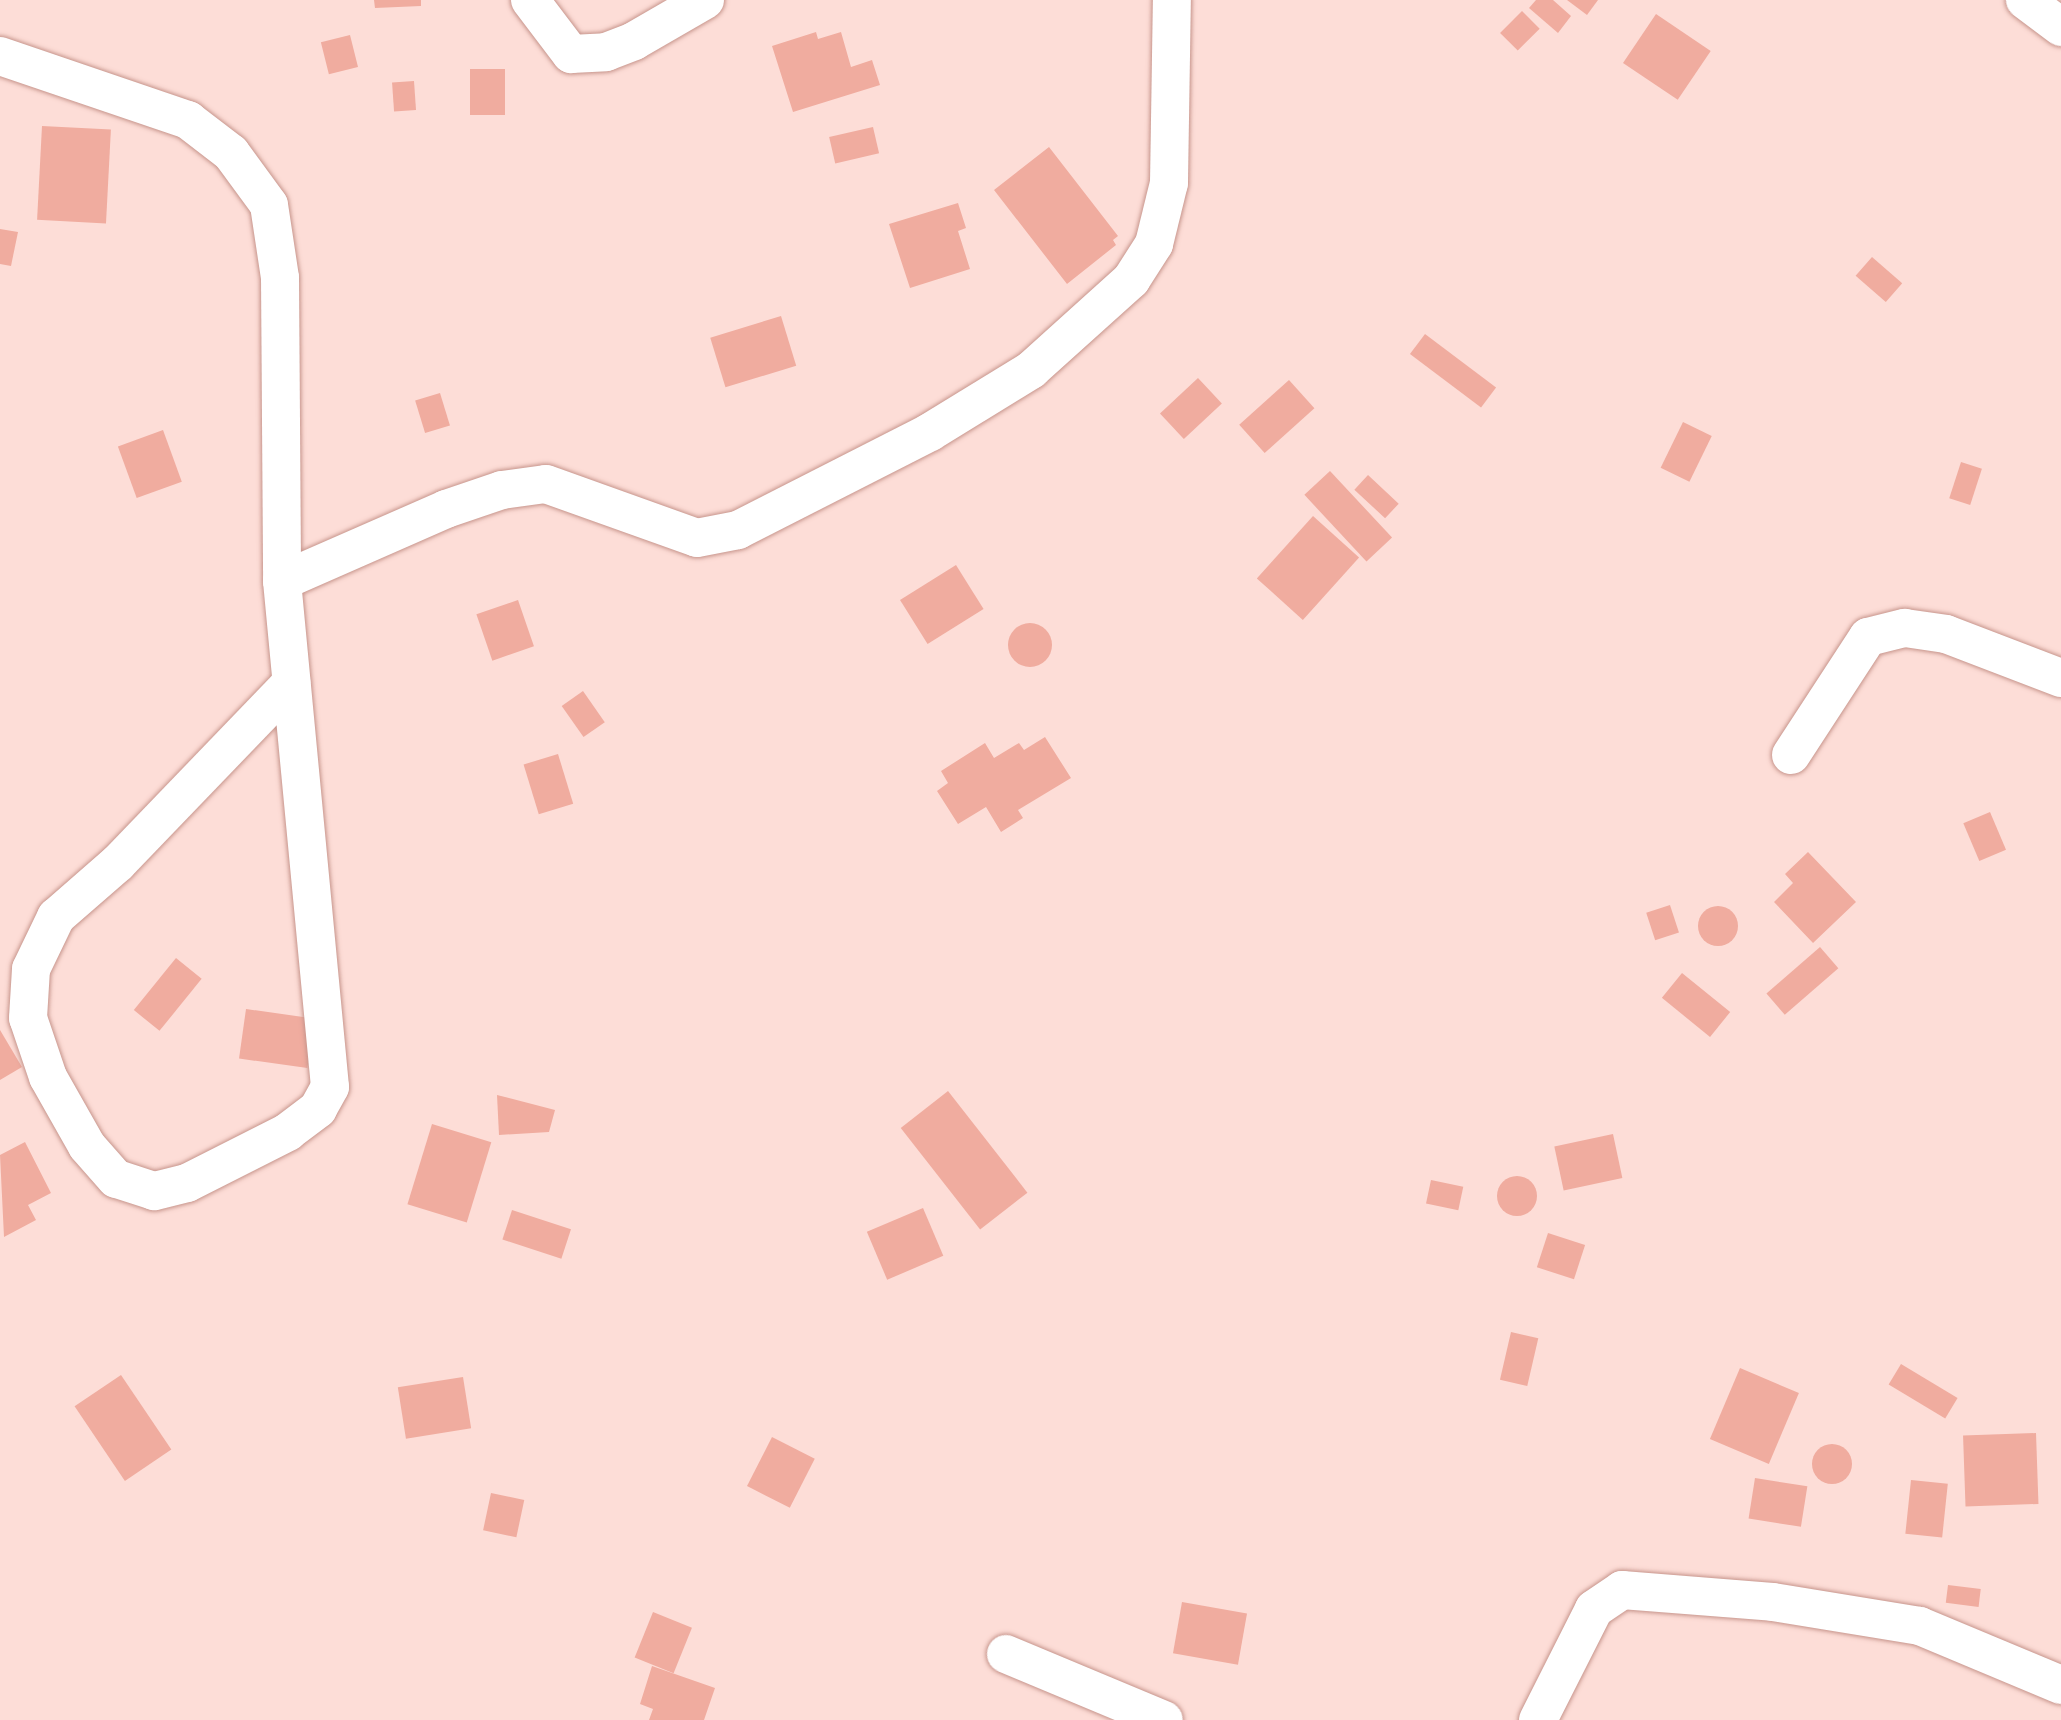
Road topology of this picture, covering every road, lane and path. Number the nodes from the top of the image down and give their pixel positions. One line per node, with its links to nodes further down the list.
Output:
1 (530, 0): 2 (street)
2 (705, 0)
3 (1172, 0): 7 (street)
4 (2025, 0): 5 (street)
5 (2061, 27)
6 (0, 56): 7 (street)
7 (282, 581): 9 (street)
8 (2061, 678): 10 (street)
9 (291, 683): 9 (street)
10 (1791, 755)
11 (1006, 1654): 13 (street)
12 (2061, 1685): 14 (street)
13 (1164, 1720)
14 (1538, 1720)

